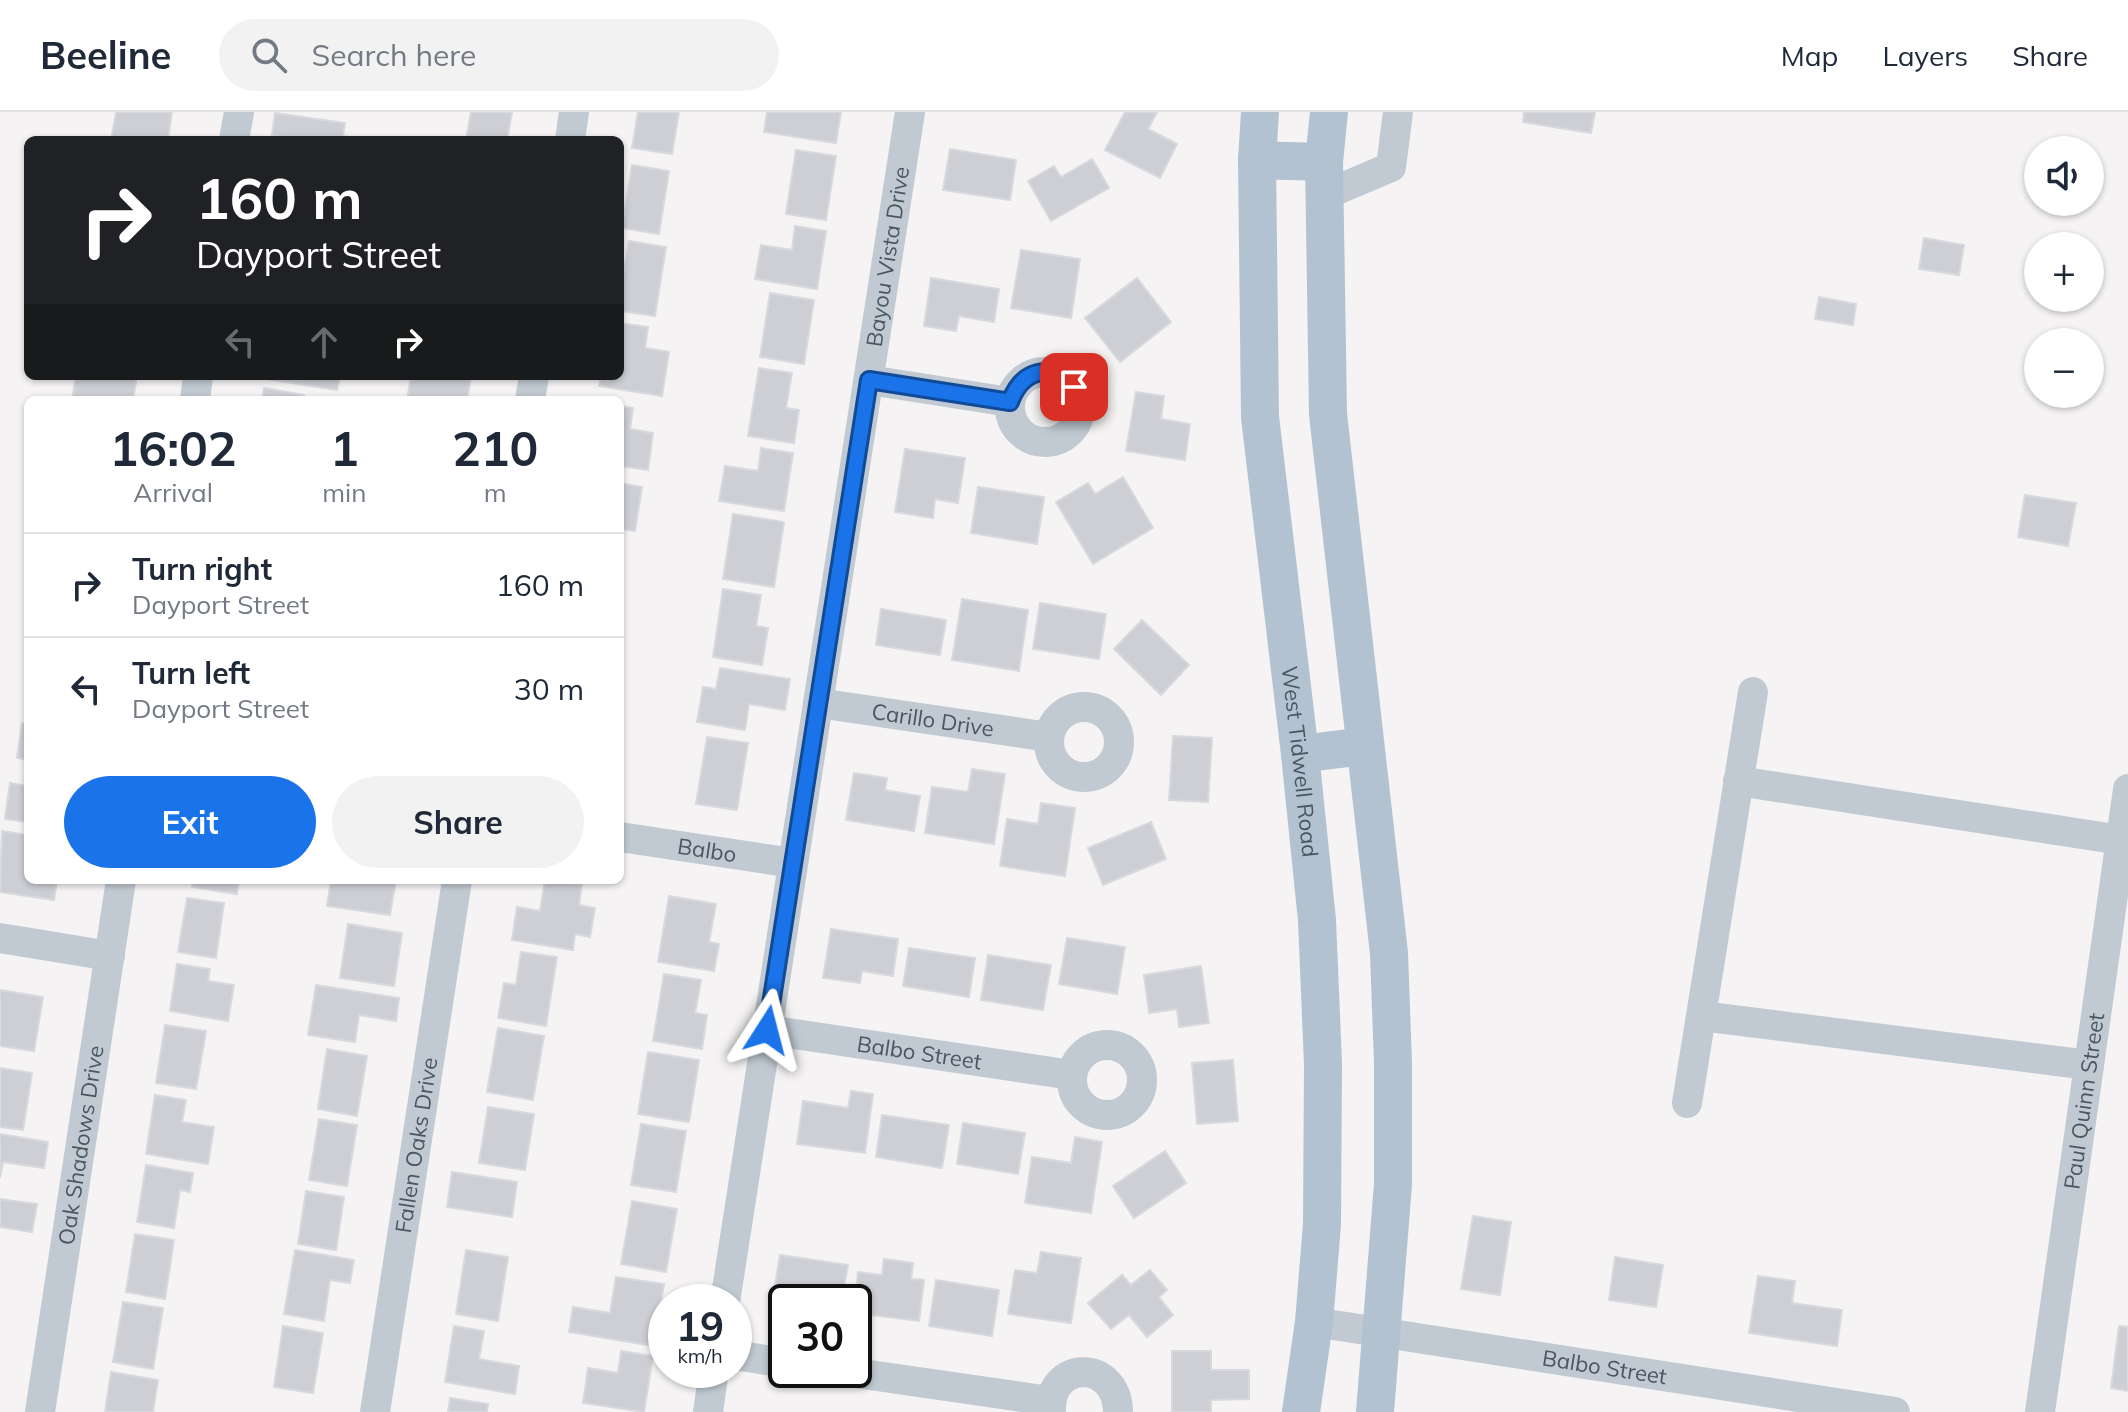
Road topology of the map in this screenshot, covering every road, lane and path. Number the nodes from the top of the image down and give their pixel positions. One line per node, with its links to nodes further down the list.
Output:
1 (239, 112): 7 (street)
2 (574, 112): 8 (street)
3 (910, 112): 11 (street, Bayou Vista Drive)
4 (1260, 112): 9 (main road, West Tidwell Road)
5 (1329, 112): 10 (main road)
6 (1398, 112): 10 (street)
7 (235, 136)
8 (571, 136)
9 (1257, 160): 10 (main road); 17 (main road, West Tidwell Road)
10 (1324, 179): 16 (main road)
11 (869, 380): 12 (street); 14 (street, Bayou Vista Drive)
12 (1010, 402)
13 (1753, 692): 18 (street)
14 (818, 703): 15 (street, Carillo Drive); 22 (street, Bayou Vista Drive)
15 (1049, 737)
16 (1365, 746): 17 (main road); 34 (main road)
17 (1300, 754): 33 (main road, West Tidwell Road)
18 (1738, 781): 21 (street); 27 (street)
19 (2128, 789): 21 (street, Paul Quinn Street)
20 (624, 838): 22 (street, Balbo)
21 (2121, 840): 29 (street, Paul Quinn Street)
22 (793, 863): 28 (street, Bayou Vista Drive)
23 (120, 884): 26 (street, Oak Shadows Drive)
24 (456, 884): 39 (street, Fallen Oaks Drive)
25 (0, 938): 26 (street)
26 (110, 956): 38 (street, Oak Shadows Drive)
27 (1701, 1016): 29 (street); 31 (street)
28 (767, 1030): 30 (street, Balbo Street); 32 (street, Bayou Vista Drive)
29 (2089, 1065): 45 (street, Paul Quinn Street)
30 (1072, 1075)
31 (1687, 1103)
32 (728, 1284)
33 (1314, 1322): 34 (street, Balbo Street); 42 (main road, West Tidwell Road)
34 (1383, 1331): 43 (main road); 44 (street, Balbo Street)
35 (872, 1376): 37 (street)
36 (711, 1388): 40 (street)
37 (1050, 1407): 41 (street)
38 (40, 1412)
39 (375, 1412)
40 (708, 1412)
41 (1118, 1412)
42 (1301, 1412)
43 (1375, 1412)
44 (1895, 1412)
45 (2040, 1412)

